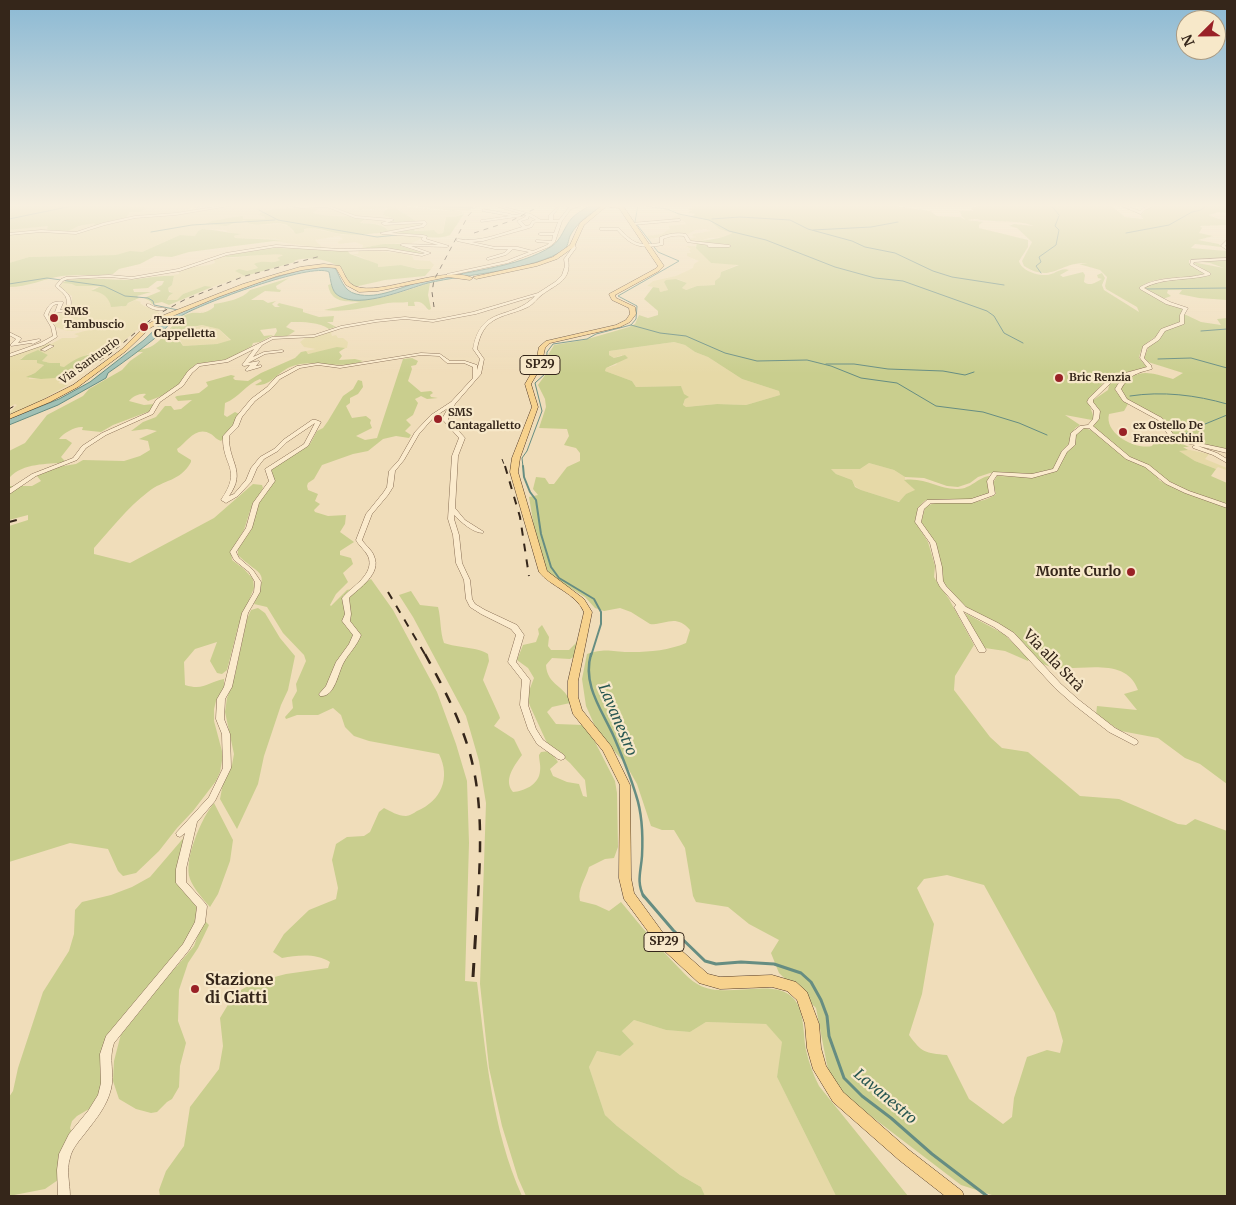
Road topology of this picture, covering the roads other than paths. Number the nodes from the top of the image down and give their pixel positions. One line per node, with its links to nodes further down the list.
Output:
1 (205, 261): 10 (street)
2 (510, 261): 7 (street, Via Santuario)
3 (548, 261): 7 (main road)
4 (567, 261): 8 (street)
5 (659, 261): 42 (main road, SP29)
6 (1192, 261): 22 (street)
7 (450, 275): 12 (main road, Via Santuario)
8 (540, 294): 16 (street); 23 (street)
9 (59, 296): 10 (street)
10 (54, 303): 15 (street)
11 (148, 305): 12 (street)
12 (170, 311): 13 (street); 25 (main road, Via Santuario)
13 (152, 327)
14 (9, 333): 19 (street)
15 (43, 343): 17 (street); 19 (street)
16 (262, 343): 20 (street); 30 (street)
17 (43, 350)
18 (282, 351): 20 (street)
19 (9, 355)
20 (249, 360): 21 (street)
21 (259, 366)
22 (1133, 373): 26 (street); 27 (street)
23 (475, 379): 24 (street); 39 (street)
24 (453, 403): 32 (street); 36 (street)
25 (9, 417)
26 (1090, 426): 31 (street); 34 (street, Via alla Strà)
27 (1178, 440): 28 (street); 29 (street)
28 (1227, 451)
29 (1227, 461)
30 (9, 492)
31 (1227, 506)
32 (453, 509): 33 (street); 38 (street)
33 (481, 532)
34 (953, 600): 35 (street, Via alla Strà); 37 (street, Via alla Strà)
35 (982, 650)
36 (323, 694)
37 (1134, 742)
38 (561, 757)
39 (193, 821): 40 (street); 41 (street)
40 (180, 833)
41 (64, 1196)
42 (957, 1196)

